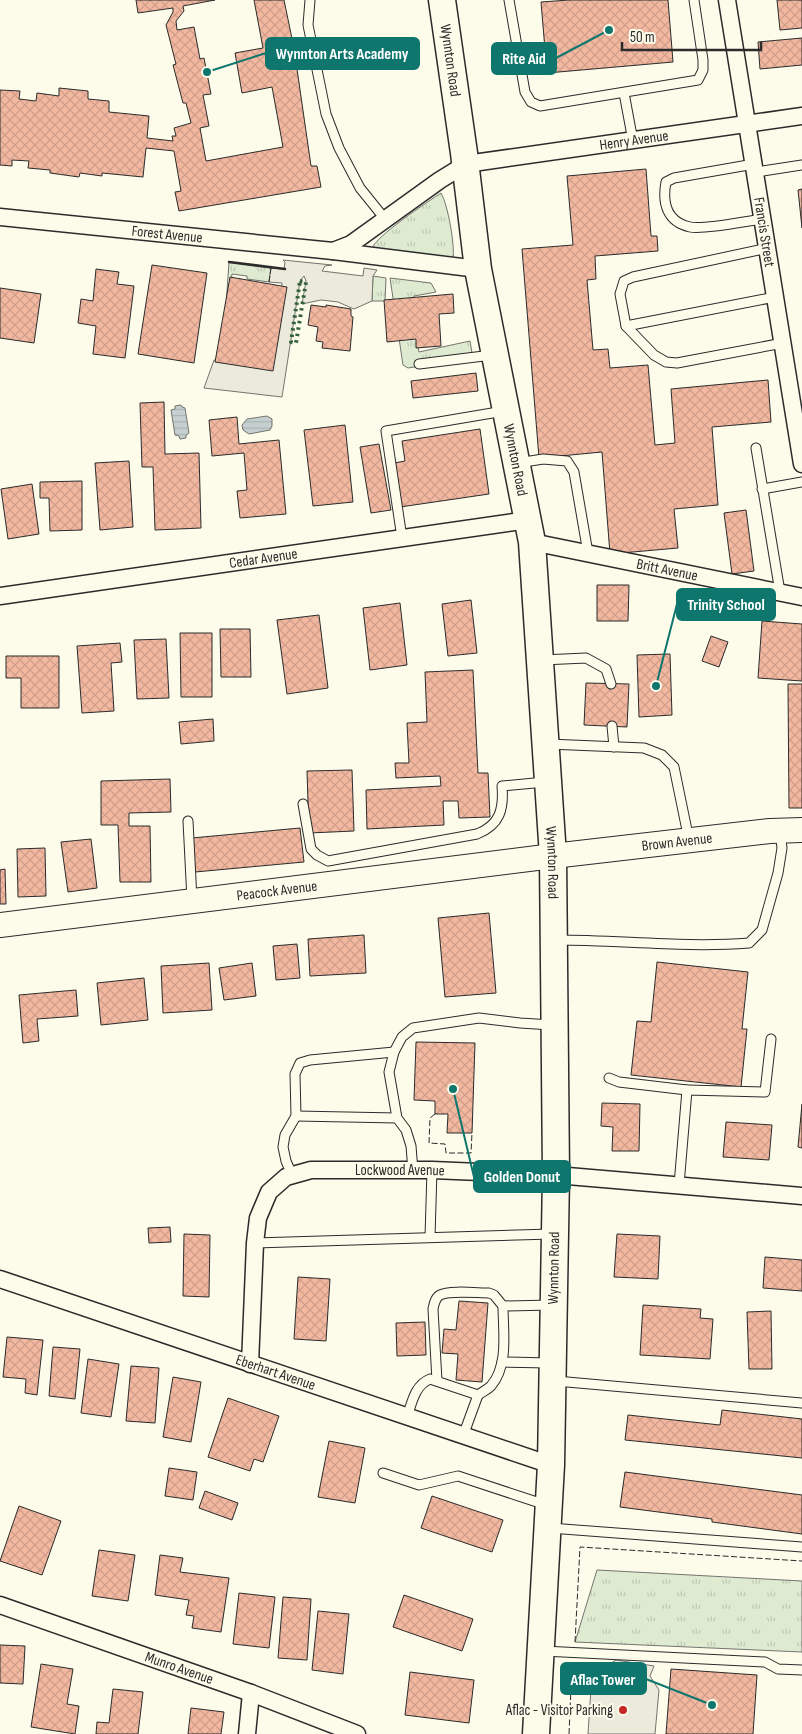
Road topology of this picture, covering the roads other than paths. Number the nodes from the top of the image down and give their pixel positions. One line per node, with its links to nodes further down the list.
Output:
1 (310, 0): 14 (lane)
2 (442, 0): 10 (main road, Wynnton Road)
3 (509, 0): 6 (lane)
4 (694, 0): 6 (lane)
5 (727, 0): 8 (street, Francis Street)
6 (624, 93): 9 (lane)
7 (802, 116): 8 (street, Henry Avenue)
8 (748, 125): 9 (street, Henry Avenue); 12 (street, Francis Street)
9 (633, 141): 10 (street, Henry Avenue)
10 (466, 164): 14 (street); 18 (main road, Wynnton Road)
11 (802, 166): 12 (lane)
12 (755, 168): 15 (street, Francis Street); 15 (lane)
13 (0, 217): 17 (street, Forest Avenue)
14 (385, 219): 17 (street)
15 (763, 219): 16 (street, Francis Street)
16 (768, 248): 19 (street, Francis Street); 20 (lane)
17 (333, 251): 18 (street, Forest Avenue)
18 (478, 269): 22 (main road, Wynnton Road)
19 (775, 297): 20 (lane); 21 (street, Francis Street)
20 (626, 326): 21 (lane)
21 (783, 344): 27 (street, Francis Street)
22 (495, 354): 23 (lane); 24 (main road, Wynnton Road)
23 (419, 364)
24 (506, 411): 26 (main road, Wynnton Road); 31 (lane)
25 (756, 448): 29 (lane)
26 (517, 464): 30 (main road, Wynnton Road); 32 (lane)
27 (802, 464)
28 (802, 482): 29 (lane)
29 (762, 489): 33 (lane)
30 (530, 531): 31 (street, Cedar Avenue); 32 (street, Britt Avenue); 36 (main road, Wynnton Road)
31 (402, 538): 34 (street, Cedar Avenue)
32 (588, 553): 33 (street, Britt Avenue)
33 (780, 592): 35 (street, Britt Avenue)
34 (0, 596)
35 (802, 597)
36 (540, 660): 37 (lane); 39 (main road, Wynnton Road)
37 (611, 684)
38 (612, 726): 40 (lane)
39 (545, 744): 40 (lane); 41 (main road, Wynnton Road)
40 (614, 747): 45 (lane)
41 (548, 782): 42 (lane); 46 (main road, Wynnton Road)
42 (302, 804)
43 (188, 821): 47 (lane)
44 (791, 831): 45 (street, Brown Avenue); 49 (lane)
45 (689, 840): 46 (street, Brown Avenue)
46 (553, 856): 47 (street, Peacock Avenue); 49 (main road, Wynnton Road)
47 (192, 901): 48 (street, Peacock Avenue)
48 (0, 925)
49 (554, 940): 50 (main road, Wynnton Road)
50 (554, 1025): 52 (lane); 59 (main road, Wynnton Road)
51 (771, 1039): 54 (lane)
52 (394, 1052): 55 (lane); 56 (lane)
53 (609, 1078): 54 (lane)
54 (688, 1090): 61 (lane)
55 (296, 1116): 56 (lane); 60 (lane)
56 (397, 1118): 58 (lane)
57 (432, 1170): 58 (street, Lockwood Avenue); 59 (street, Lockwood Avenue); 64 (lane)
58 (413, 1171): 60 (street, Lockwood Avenue)
59 (556, 1174): 61 (street, Lockwood Avenue); 63 (main road, Wynnton Road)
60 (292, 1175): 65 (street, Lockwood Avenue)
61 (679, 1185): 62 (street, Lockwood Avenue)
62 (802, 1196)
63 (555, 1234): 64 (lane); 67 (main road, Wynnton Road)
64 (430, 1237): 65 (lane)
65 (255, 1243): 70 (street, Lockwood Avenue)
66 (0, 1279): 70 (street, Eberhart Avenue)
67 (554, 1305): 68 (lane); 71 (main road, Wynnton Road)
68 (503, 1306): 69 (lane); 72 (lane)
69 (502, 1362): 71 (lane); 73 (lane)
70 (250, 1364): 75 (street, Eberhart Avenue)
71 (553, 1372): 74 (lane); 77 (main road, Wynnton Road)
72 (437, 1381): 73 (lane); 75 (lane)
73 (478, 1396): 76 (lane)
74 (802, 1402)
75 (407, 1417): 76 (street, Eberhart Avenue)
76 (463, 1436): 77 (street, Eberhart Avenue)
77 (551, 1465): 79 (main road, Wynnton Road)
78 (383, 1473): 79 (lane)
79 (548, 1516): 80 (lane); 82 (main road, Wynnton Road)
80 (802, 1547)
81 (0, 1605): 84 (street, Munro Avenue)
82 (541, 1651): 83 (lane); 87 (main road, Wynnton Road)
83 (802, 1670)
84 (251, 1693): 85 (street); 86 (street, Munro Avenue)
85 (247, 1734)
86 (357, 1734)
87 (536, 1734)

